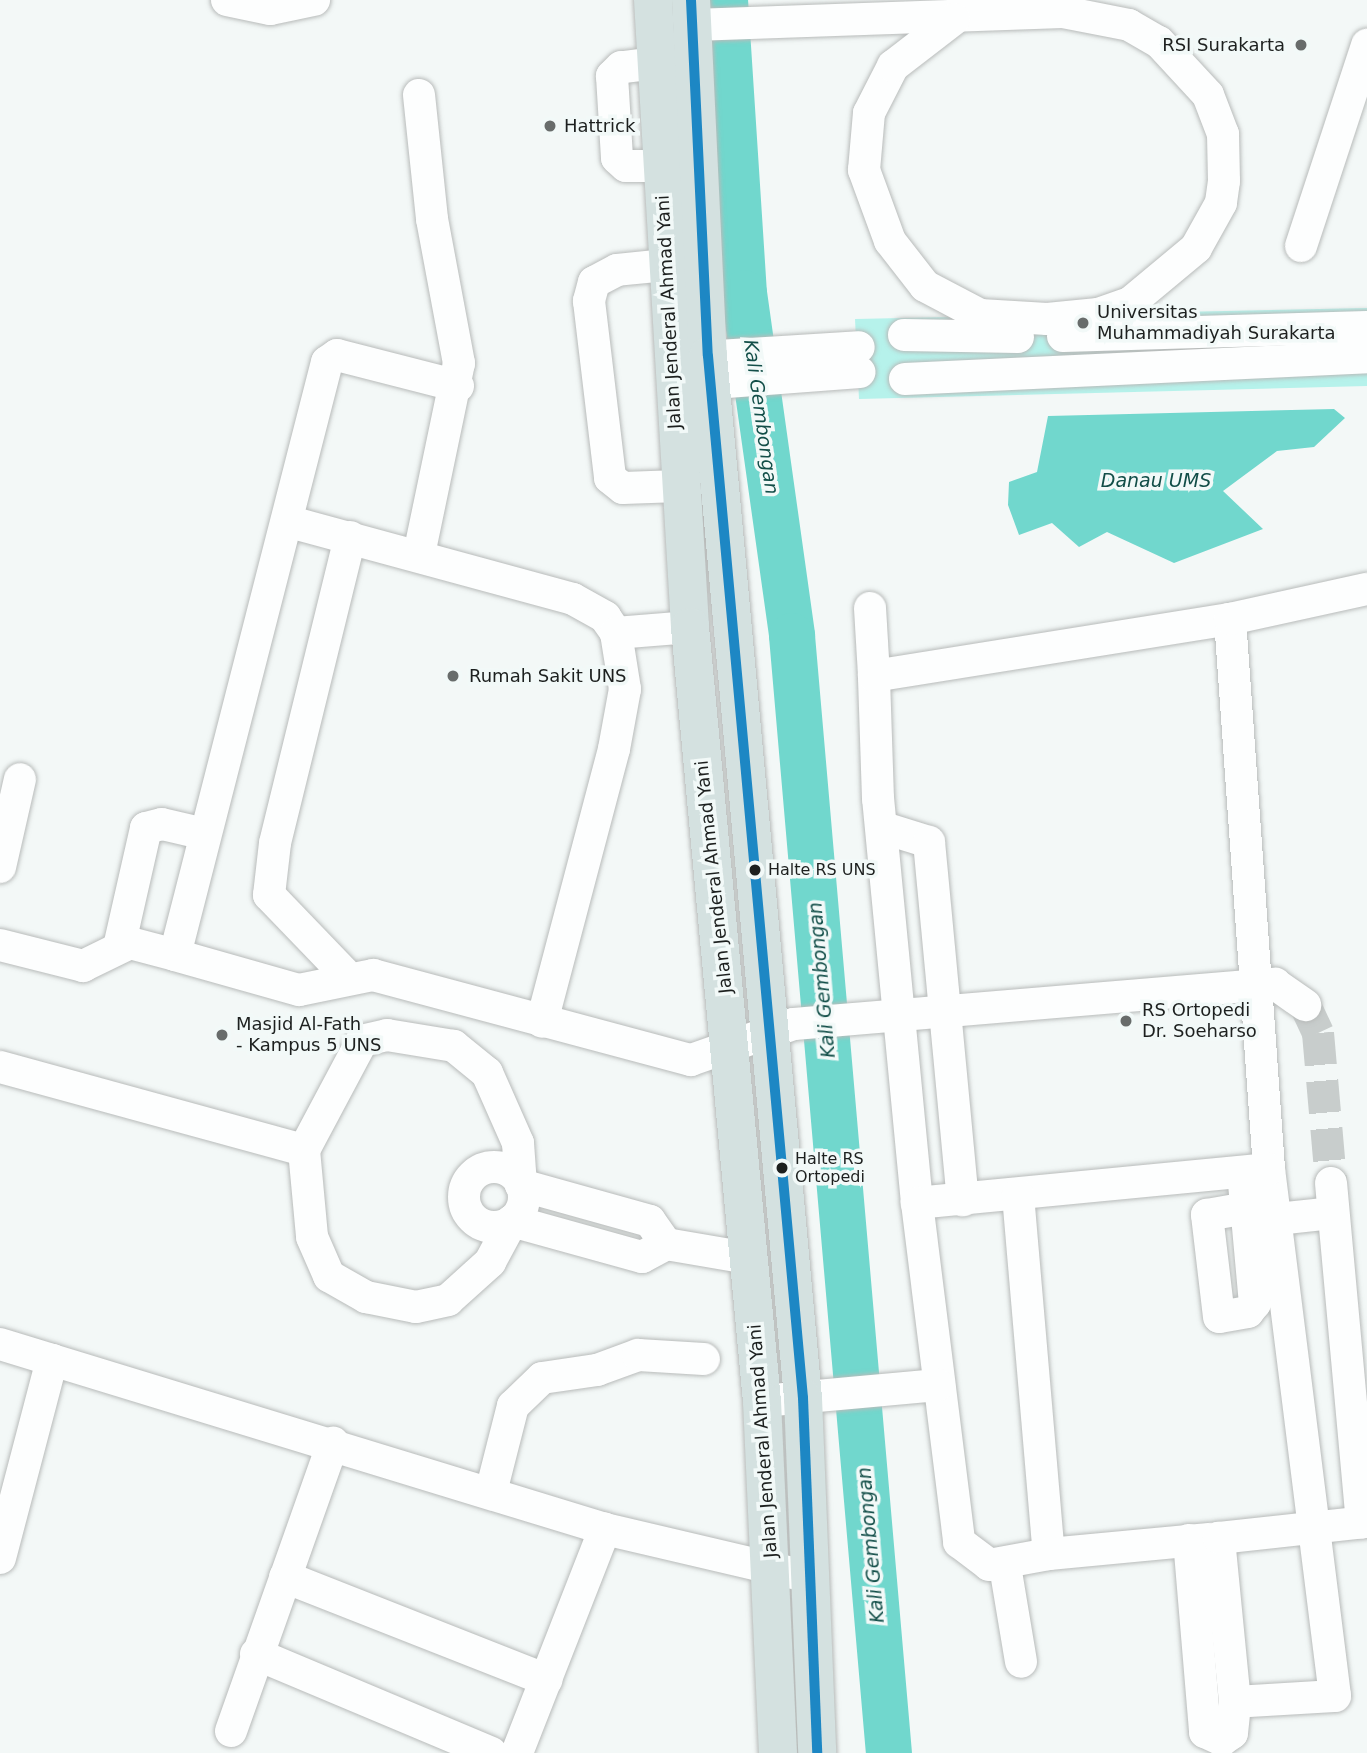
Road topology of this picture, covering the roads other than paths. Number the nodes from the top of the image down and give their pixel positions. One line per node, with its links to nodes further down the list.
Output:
1 (227, 0): 2 (street)
2 (314, 0)
3 (653, 0): 11 (highway, Jalan Jenderal Ahmad Yani)
4 (818, 8): 5 (street); 6 (street)
5 (878, 9): 7 (street)
6 (699, 17): 17 (highway, Jalan Jenderal Ahmad Yani)
7 (954, 19): 13 (street); 13 (street)
8 (1367, 45): 10 (street)
9 (419, 95): 20 (street)
10 (1301, 246)
11 (666, 265): 18 (highway, Jalan Jenderal Ahmad Yani); 21 (street)
12 (1367, 327): 13 (street)
13 (1014, 328): 14 (street)
14 (904, 335): 16 (street); 19 (street)
15 (1367, 357): 19 (street)
16 (860, 359): 17 (street); 19 (street)
17 (727, 367): 18 (street); 32 (highway, Jalan Jenderal Ahmad Yani)
18 (671, 374): 21 (highway, Jalan Jenderal Ahmad Yani)
19 (905, 379)
20 (458, 386): 22 (street); 24 (street)
21 (679, 486): 28 (highway, Jalan Jenderal Ahmad Yani)
22 (290, 522): 23 (street); 35 (street)
23 (351, 537): 24 (street); 40 (street)
24 (419, 554): 29 (street)
25 (1367, 589): 27 (street)
26 (870, 608): 30 (street)
27 (1230, 619): 30 (street); 41 (street)
28 (690, 626): 29 (street); 33 (highway, Jalan Jenderal Ahmad Yani)
29 (616, 633): 45 (street)
30 (874, 676): 34 (street)
31 (20, 779): 36 (street)
32 (747, 820): 33 (highway); 46 (highway, Jalan Jenderal Ahmad Yani)
33 (706, 826): 47 (highway, Jalan Jenderal Ahmad Yani)
34 (884, 828): 43 (street); 44 (street)
35 (205, 834): 38 (street); 39 (street)
36 (0, 867)
37 (0, 945): 38 (street)
38 (119, 947): 39 (street)
39 (175, 955): 40 (street)
40 (348, 977): 45 (street)
41 (1253, 986): 42 (street); 43 (street); 50 (street)
42 (1305, 1004)
43 (949, 1013): 44 (street); 53 (street)
44 (892, 1018): 46 (street); 54 (street)
45 (542, 1022): 47 (street)
46 (779, 1027): 47 (street); 64 (highway, Jalan Jenderal Ahmad Yani)
47 (733, 1048): 59 (highway, Jalan Jenderal Ahmad Yani)
48 (0, 1066): 49 (street)
49 (303, 1150): 51 (street); 57 (street)
50 (1256, 1171): 52 (street); 55 (street); 56 (street)
51 (521, 1185): 57 (street); 57 (street); 58 (street)
52 (1018, 1195): 53 (street); 74 (street)
53 (963, 1200): 54 (street)
54 (917, 1203): 63 (street)
55 (1245, 1209)
56 (1277, 1219): 67 (street); 68 (street)
57 (512, 1222): 58 (street)
58 (666, 1244): 59 (street)
59 (748, 1258): 65 (highway, Jalan Jenderal Ahmad Yani)
60 (0, 1344): 62 (street)
61 (704, 1359): 69 (street)
62 (52, 1360): 66 (street); 75 (street)
63 (930, 1386): 64 (street); 76 (street)
64 (803, 1398): 65 (street); 78 (highway, Jalan Jenderal Ahmad Yani)
65 (762, 1401): 77 (highway, Jalan Jenderal Ahmad Yani)
66 (333, 1443): 69 (street); 79 (street)
67 (1361, 1468): 68 (street); 70 (street)
68 (1309, 1474): 71 (street)
69 (491, 1492): 72 (street)
70 (1364, 1523): 71 (street)
71 (1315, 1528): 73 (street); 83 (street)
72 (605, 1529): 77 (street); 82 (street)
73 (1204, 1539): 74 (street); 83 (street); 83 (street)
74 (1049, 1554): 76 (street)
75 (0, 1558)
76 (1005, 1566): 81 (street)
77 (773, 1571): 78 (street); 87 (highway, Jalan Jenderal Ahmad Yani)
78 (812, 1575): 88 (highway, Jalan Jenderal Ahmad Yani)
79 (285, 1577): 80 (street); 82 (street)
80 (256, 1654): 84 (street); 85 (street)
81 (1021, 1662)
82 (546, 1680): 86 (street)
83 (1235, 1702)
84 (231, 1731)
85 (491, 1753)
86 (517, 1753)
87 (778, 1753)
88 (817, 1753)

